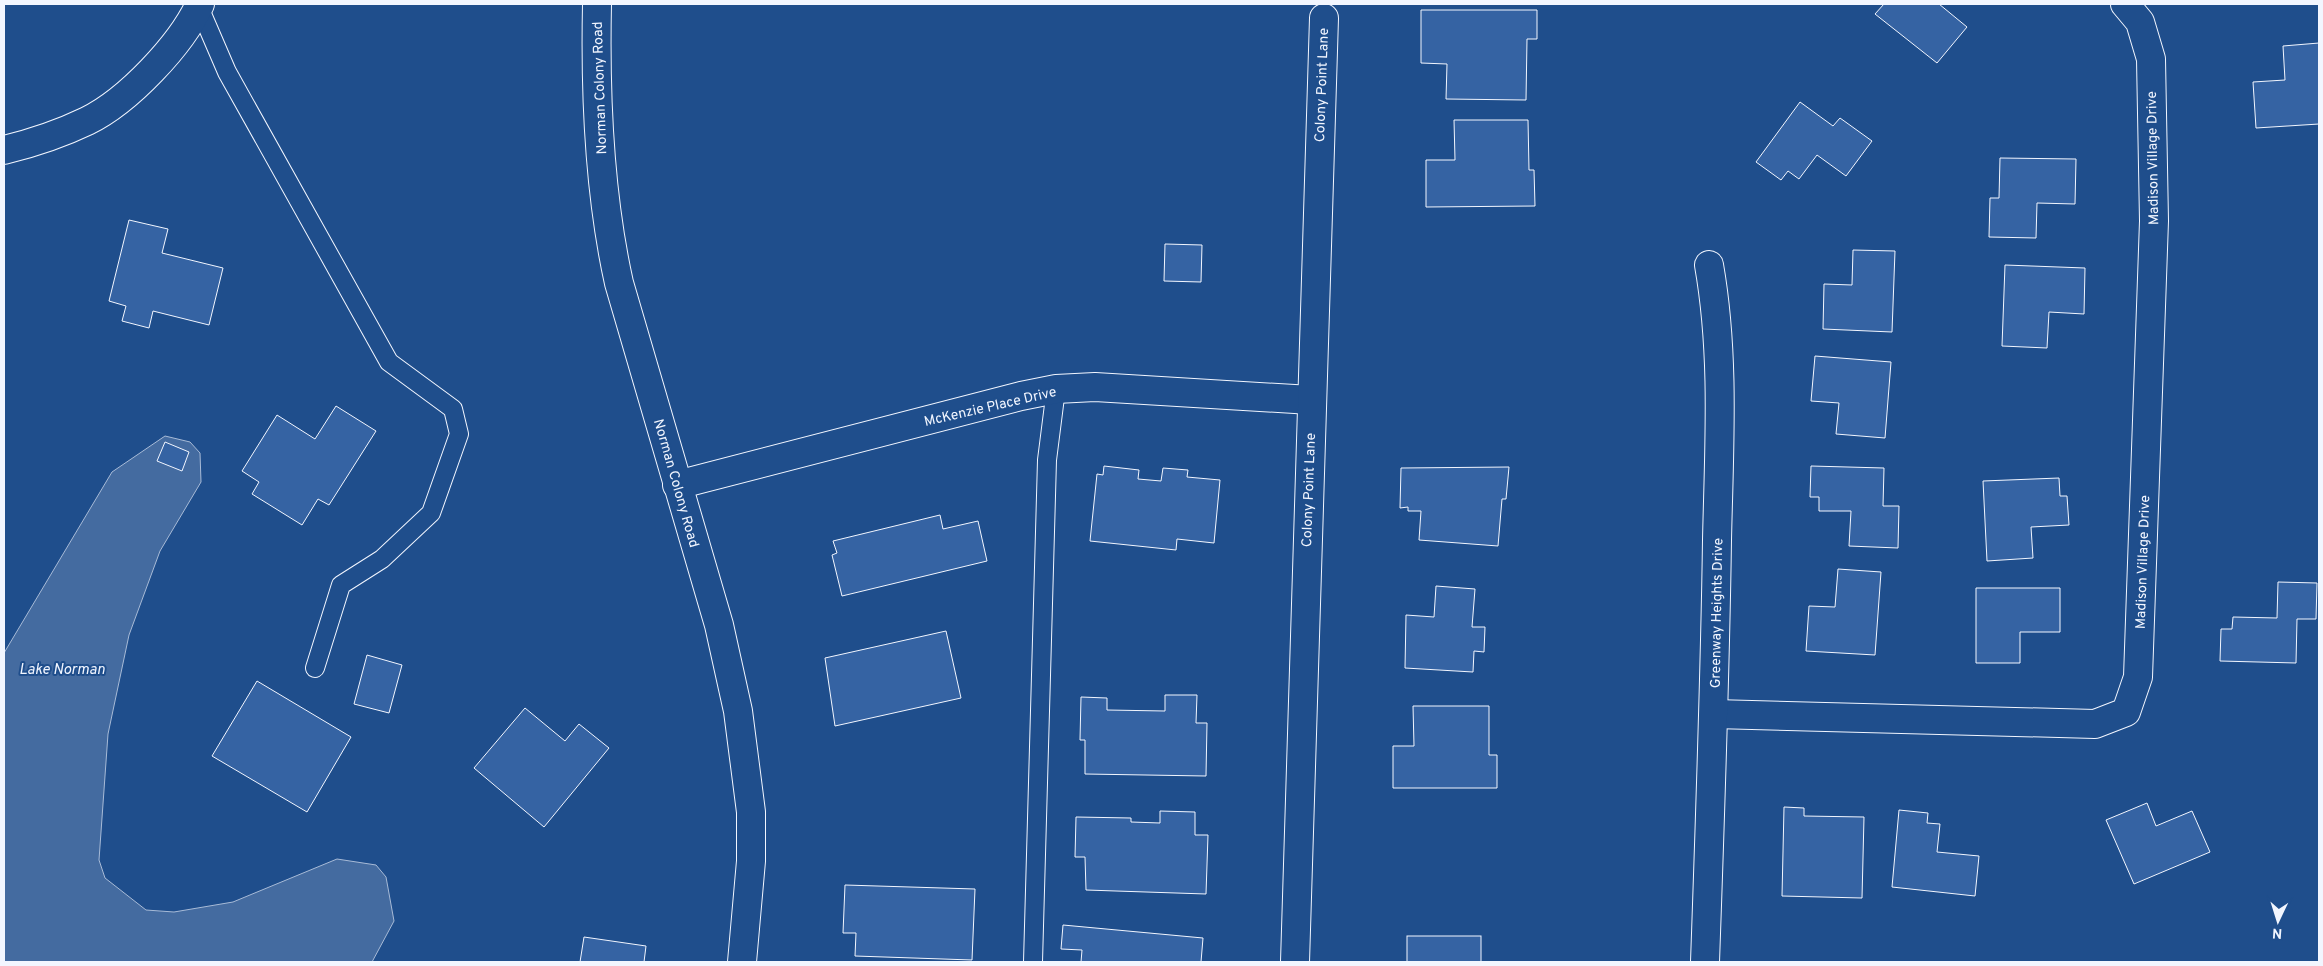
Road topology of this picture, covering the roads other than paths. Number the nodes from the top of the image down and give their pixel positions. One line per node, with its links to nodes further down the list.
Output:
1 (597, 4): 9 (street, Norman Colony Road)
2 (2125, 4): 11 (street, Madison Village Drive)
3 (199, 6): 5 (street); 10 (lane)
4 (1324, 18): 8 (street, Colony Point Lane)
5 (4, 150)
6 (1709, 265): 11 (street, Greenway Heights Drive)
7 (1056, 389): 8 (street, McKenzie Place Drive); 9 (street, McKenzie Place Drive); 13 (lane)
8 (1311, 400): 14 (street, Colony Point Lane)
9 (677, 485): 12 (street, Norman Colony Road)
10 (315, 668)
11 (1714, 714): 15 (street, Greenway Heights Drive)
12 (742, 962)
13 (1033, 962)
14 (1295, 962)
15 (1705, 962)

